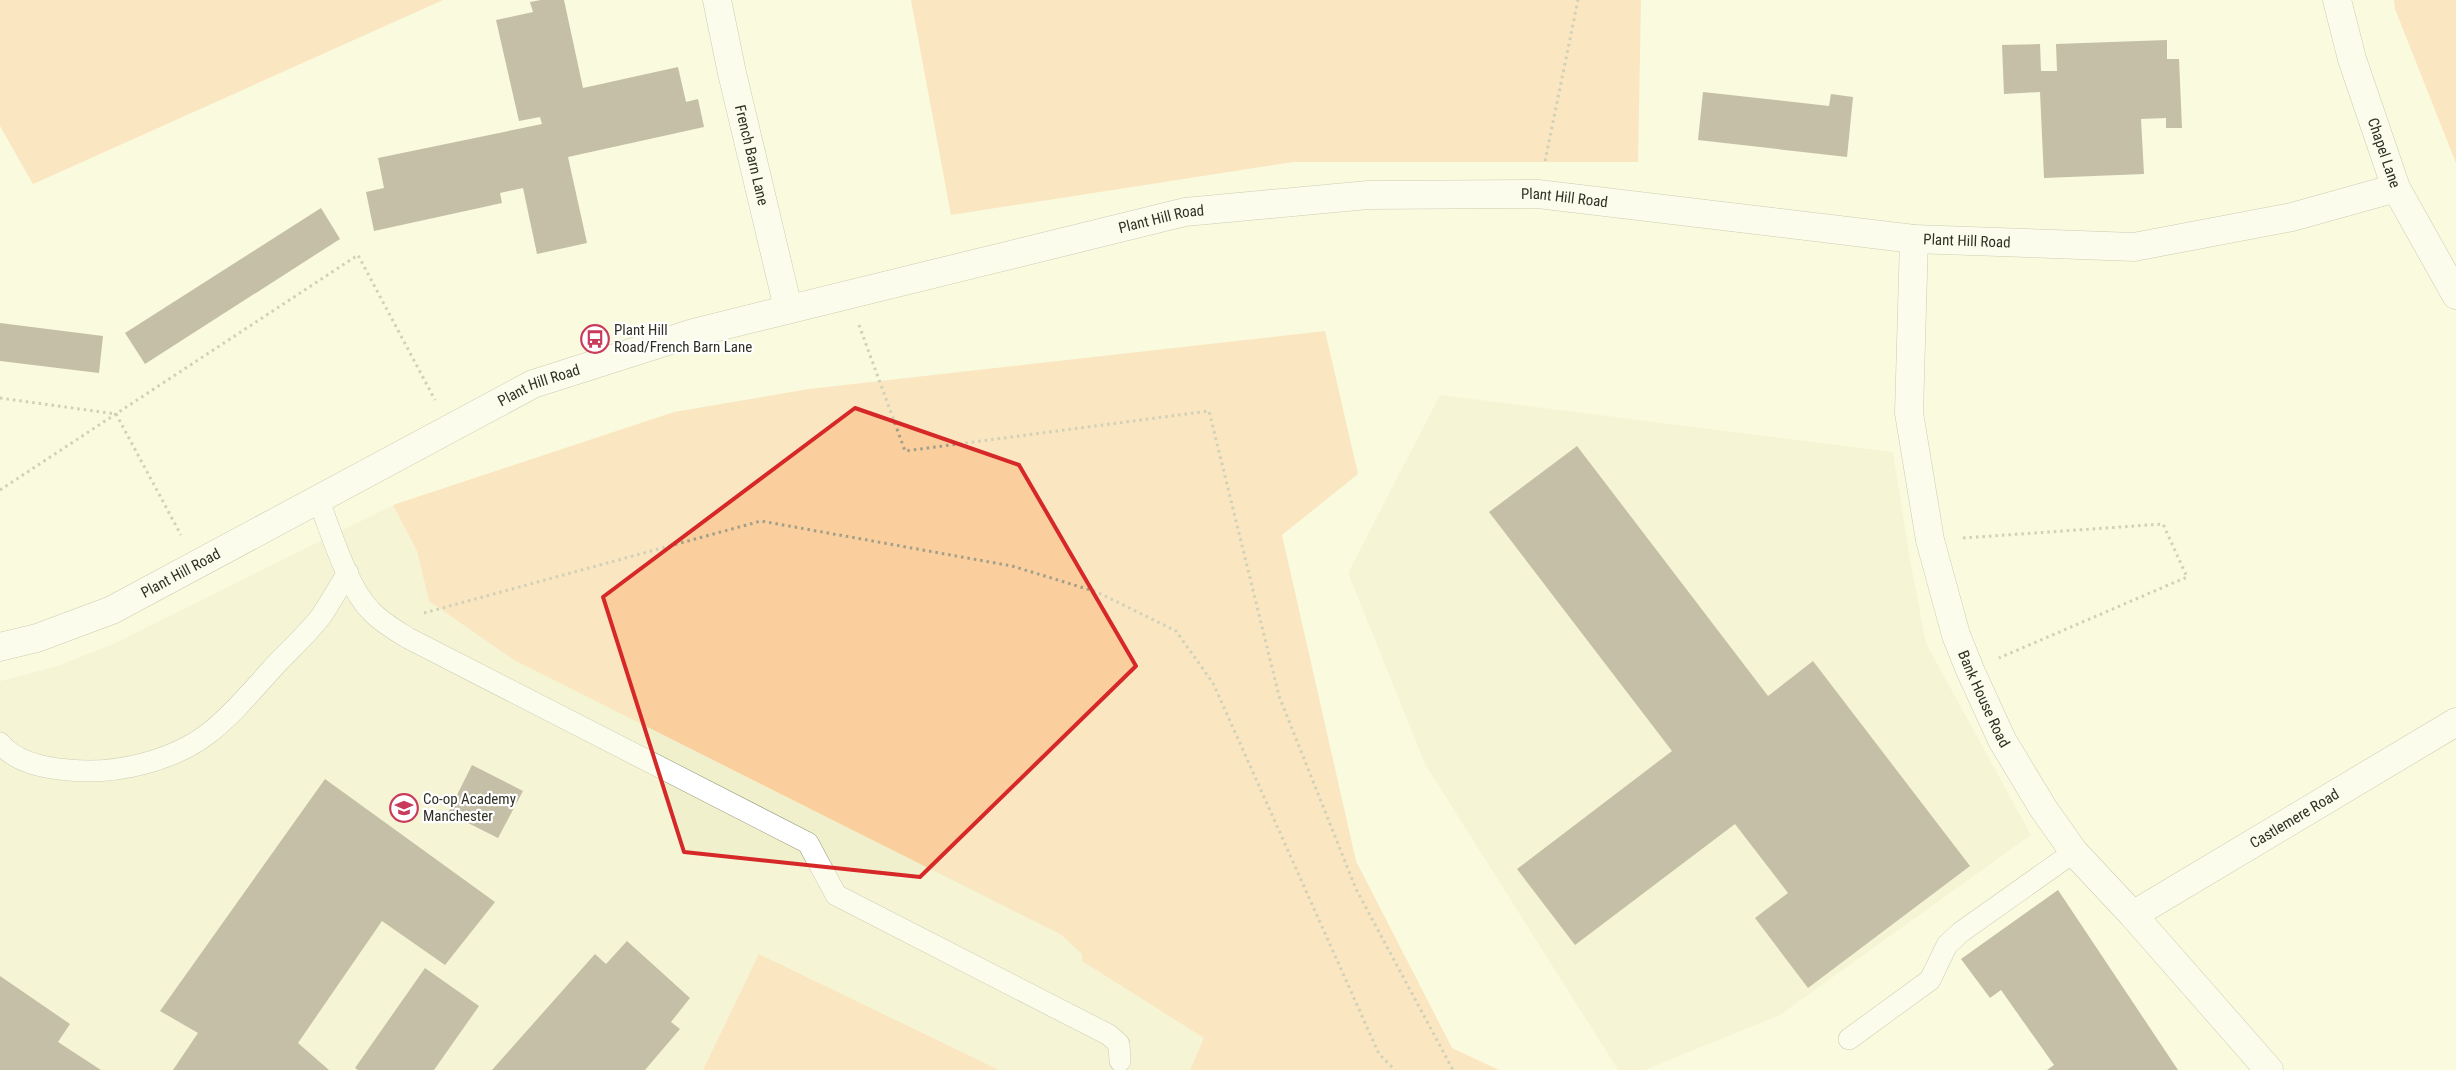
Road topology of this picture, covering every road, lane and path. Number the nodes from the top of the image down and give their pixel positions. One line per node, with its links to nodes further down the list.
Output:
1 (717, 0): 9 (street, French Barn Lane)
2 (1578, 0): 5 (path)
3 (2337, 0): 4 (street, Chapel Lane)
4 (2396, 188): 6 (street, Plant Hill Road); 8 (street, Chapel Lane)
5 (1538, 194): 6 (street, Plant Hill Road); 7 (street, Plant Hill Road)
6 (1914, 239): 15 (street, Bank House Road)
7 (847, 294): 9 (street, Plant Hill Road); 28 (path)
8 (2456, 295)
9 (788, 308): 12 (street, Plant Hill Road)
10 (0, 398): 11 (path)
11 (116, 414): 12 (path); 13 (path); 16 (path)
12 (450, 428): 14 (street, Plant Hill Road)
13 (0, 490)
14 (318, 499): 16 (street, Plant Hill Road); 17 (lane)
15 (1930, 540): 20 (street, Bank House Road); 20 (path)
16 (197, 565): 19 (street, Plant Hill Road)
17 (348, 573): 18 (lane); 22 (lane)
18 (385, 623): 26 (lane); 27 (path)
19 (0, 647)
20 (1970, 670): 23 (street, Bank House Road)
21 (2456, 722): 24 (street, Castlemere Road)
22 (0, 743)
23 (2074, 852): 24 (street, Bank House Road); 25 (lane)
24 (2133, 916): 29 (street, Bank House Road)
25 (1850, 1039)
26 (1120, 1061)
27 (1395, 1070)
28 (1453, 1070)
29 (2269, 1070)

